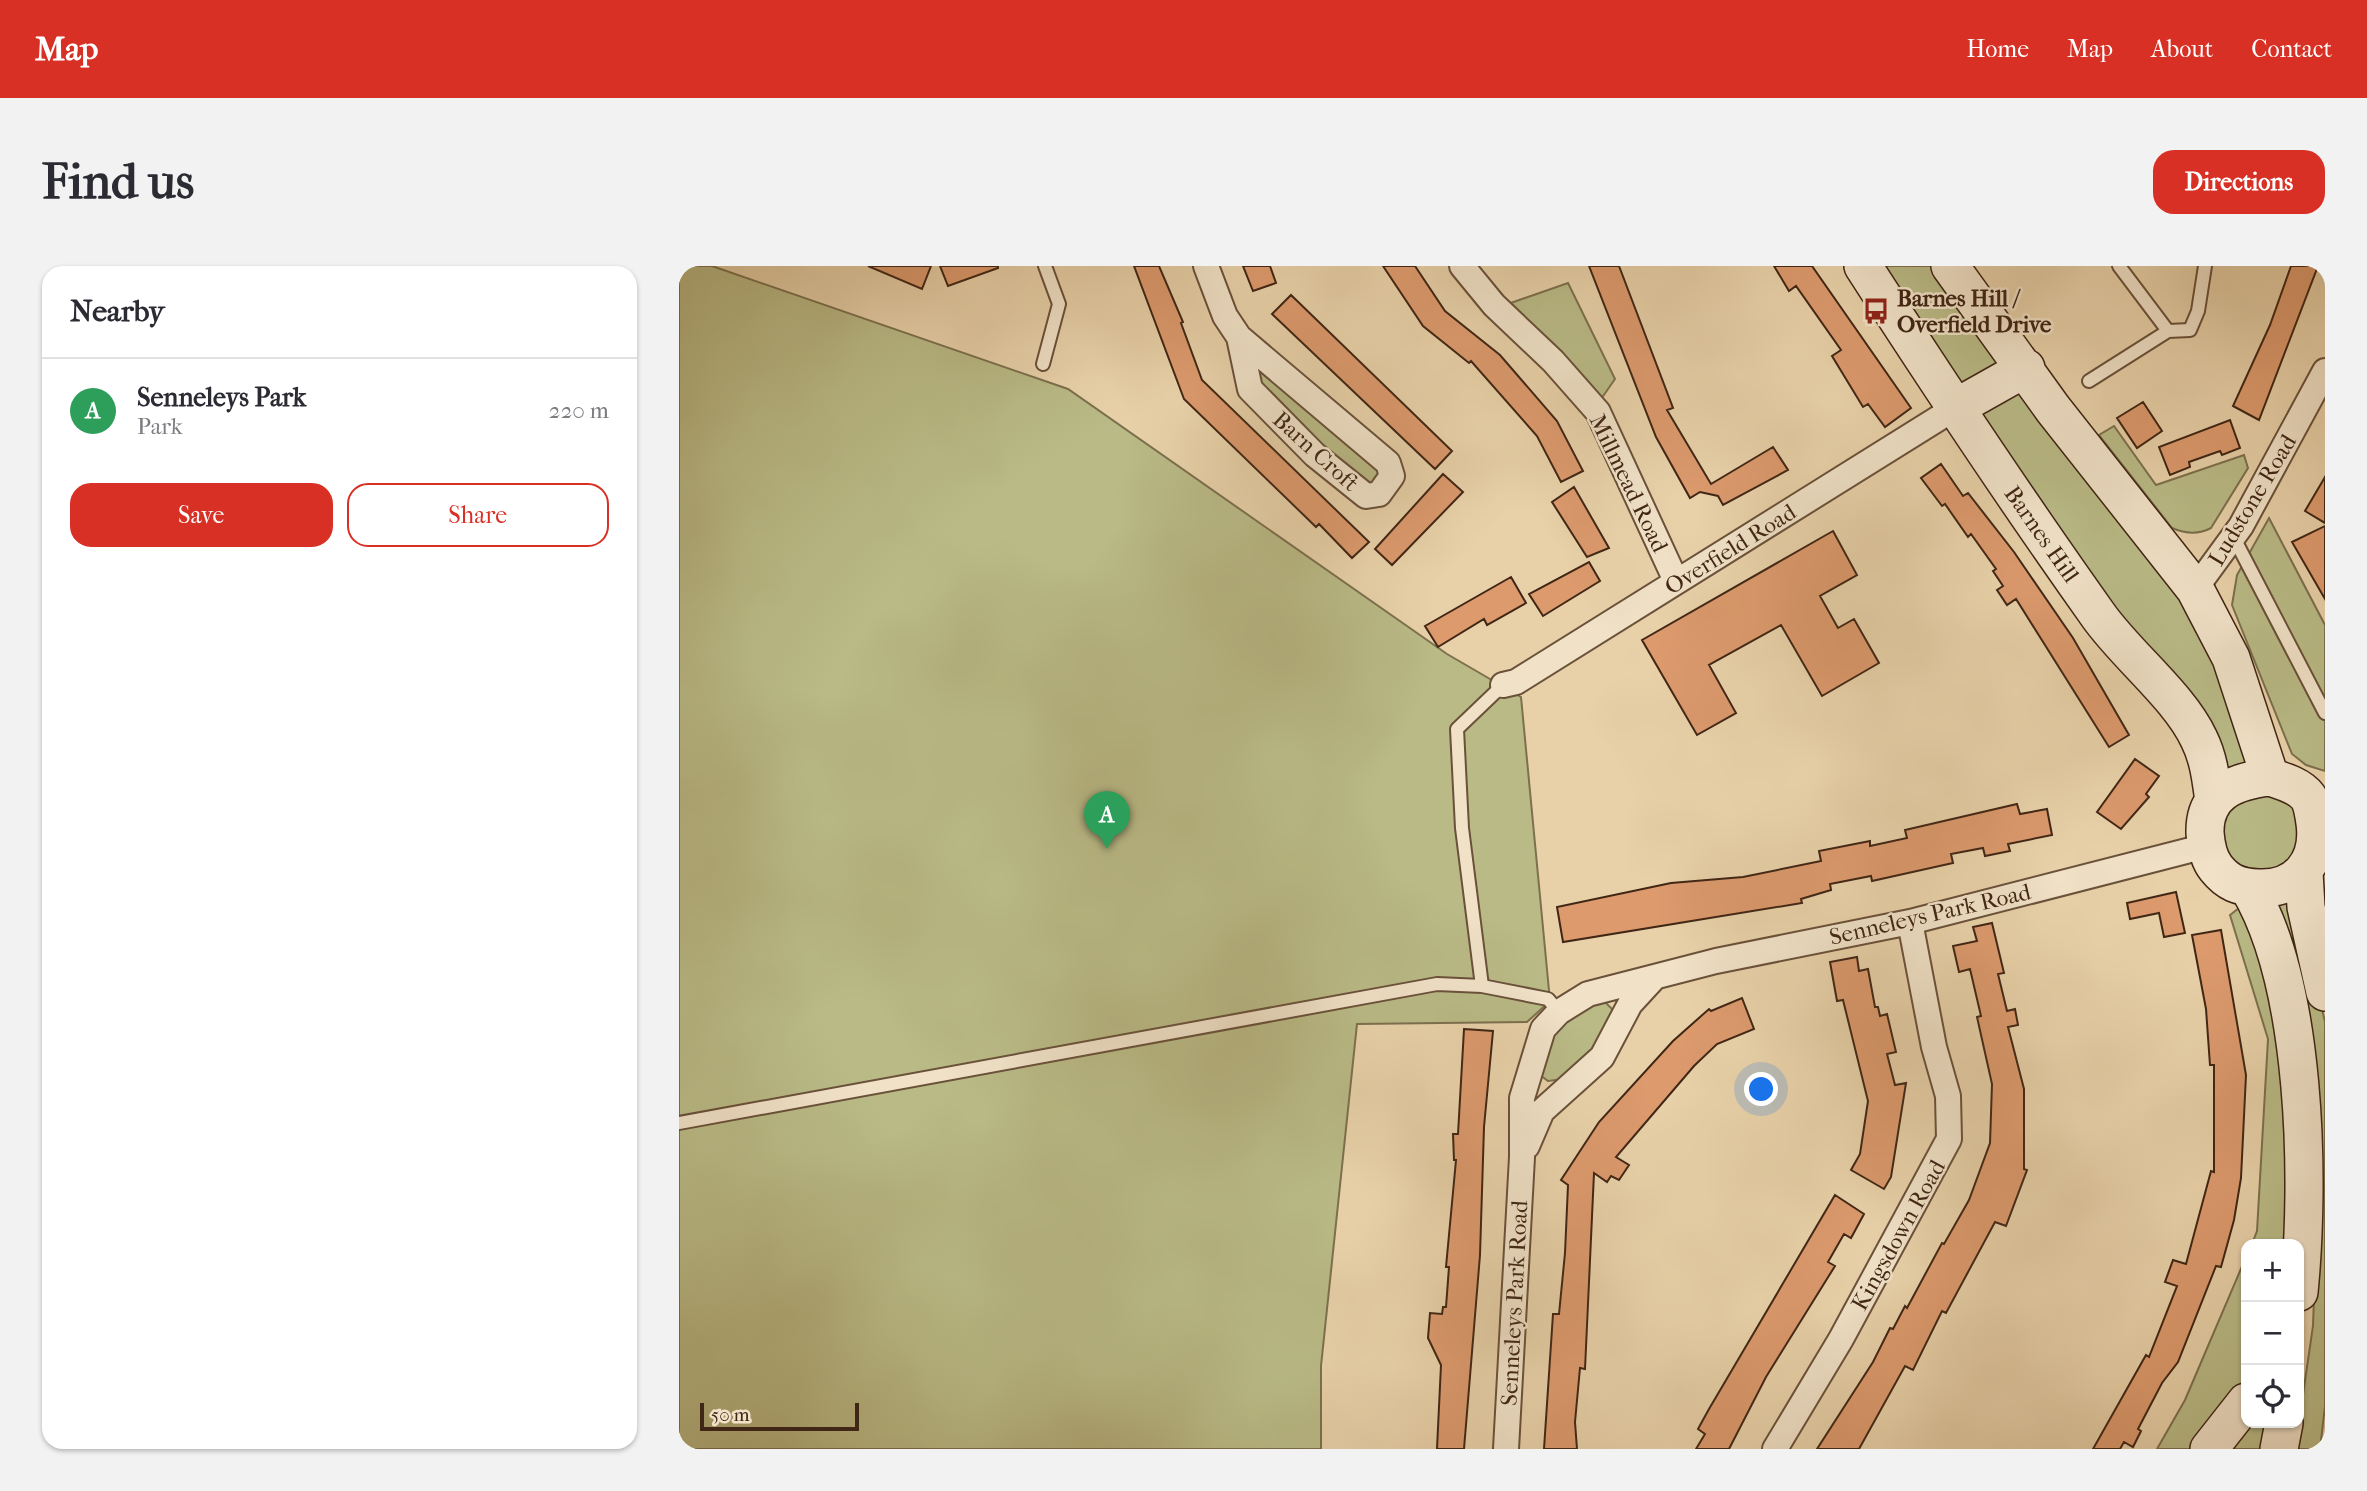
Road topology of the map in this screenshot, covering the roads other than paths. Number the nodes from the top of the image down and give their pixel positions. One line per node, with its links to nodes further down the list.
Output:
1 (1045, 266): 10 (lane)
2 (1206, 266): 9 (street, Barn Croft)
3 (1462, 266): 16 (street, Millmead Road)
4 (1863, 266): 14 (main road, Barnes Hill)
5 (1950, 266): 11 (main road)
6 (2119, 266): 8 (lane)
7 (2206, 266): 8 (lane)
8 (2168, 331): 13 (lane)
9 (1239, 337): 9 (street, Barn Croft)
10 (1043, 364)
11 (2026, 368): 14 (main road); 17 (main road)
12 (2325, 370): 15 (street, Ludstone Road)
13 (2089, 381)
14 (1955, 408): 16 (street, Overfield Road); 22 (main road, Barnes Hill)
15 (2234, 538): 17 (street, Ludstone Road); 19 (lane)
16 (1676, 581): 18 (street, Overfield Road)
17 (2195, 589): 20 (main road)
18 (1503, 685): 28 (lane)
19 (2325, 713)
20 (2270, 778): 21 (main road); 22 (main road)
21 (2317, 799): 24 (main road)
22 (2214, 801): 23 (main road)
23 (2206, 846): 25 (main road); 26 (street, Senneleys Park Road)
24 (2315, 852): 25 (main road); 29 (main road)
25 (2248, 887): 33 (main road)
26 (1910, 922): 27 (street, Senneleys Park Road); 37 (street, Kingsdown Road)
27 (1653, 979): 30 (street, Senneleys Park Road); 32 (street, Senneleys Park Road)
28 (1482, 986): 30 (lane); 31 (lane)
29 (2325, 992)
30 (1559, 1012): 32 (street, Senneleys Park Road)
31 (679, 1123)
32 (1522, 1157): 36 (street, Senneleys Park Road)
33 (2301, 1239)
34 (2241, 1408): 38 (main road)
35 (2283, 1428): 39 (main road)
36 (1506, 1449)
37 (1775, 1449)
38 (2209, 1449)
39 (2280, 1449)

